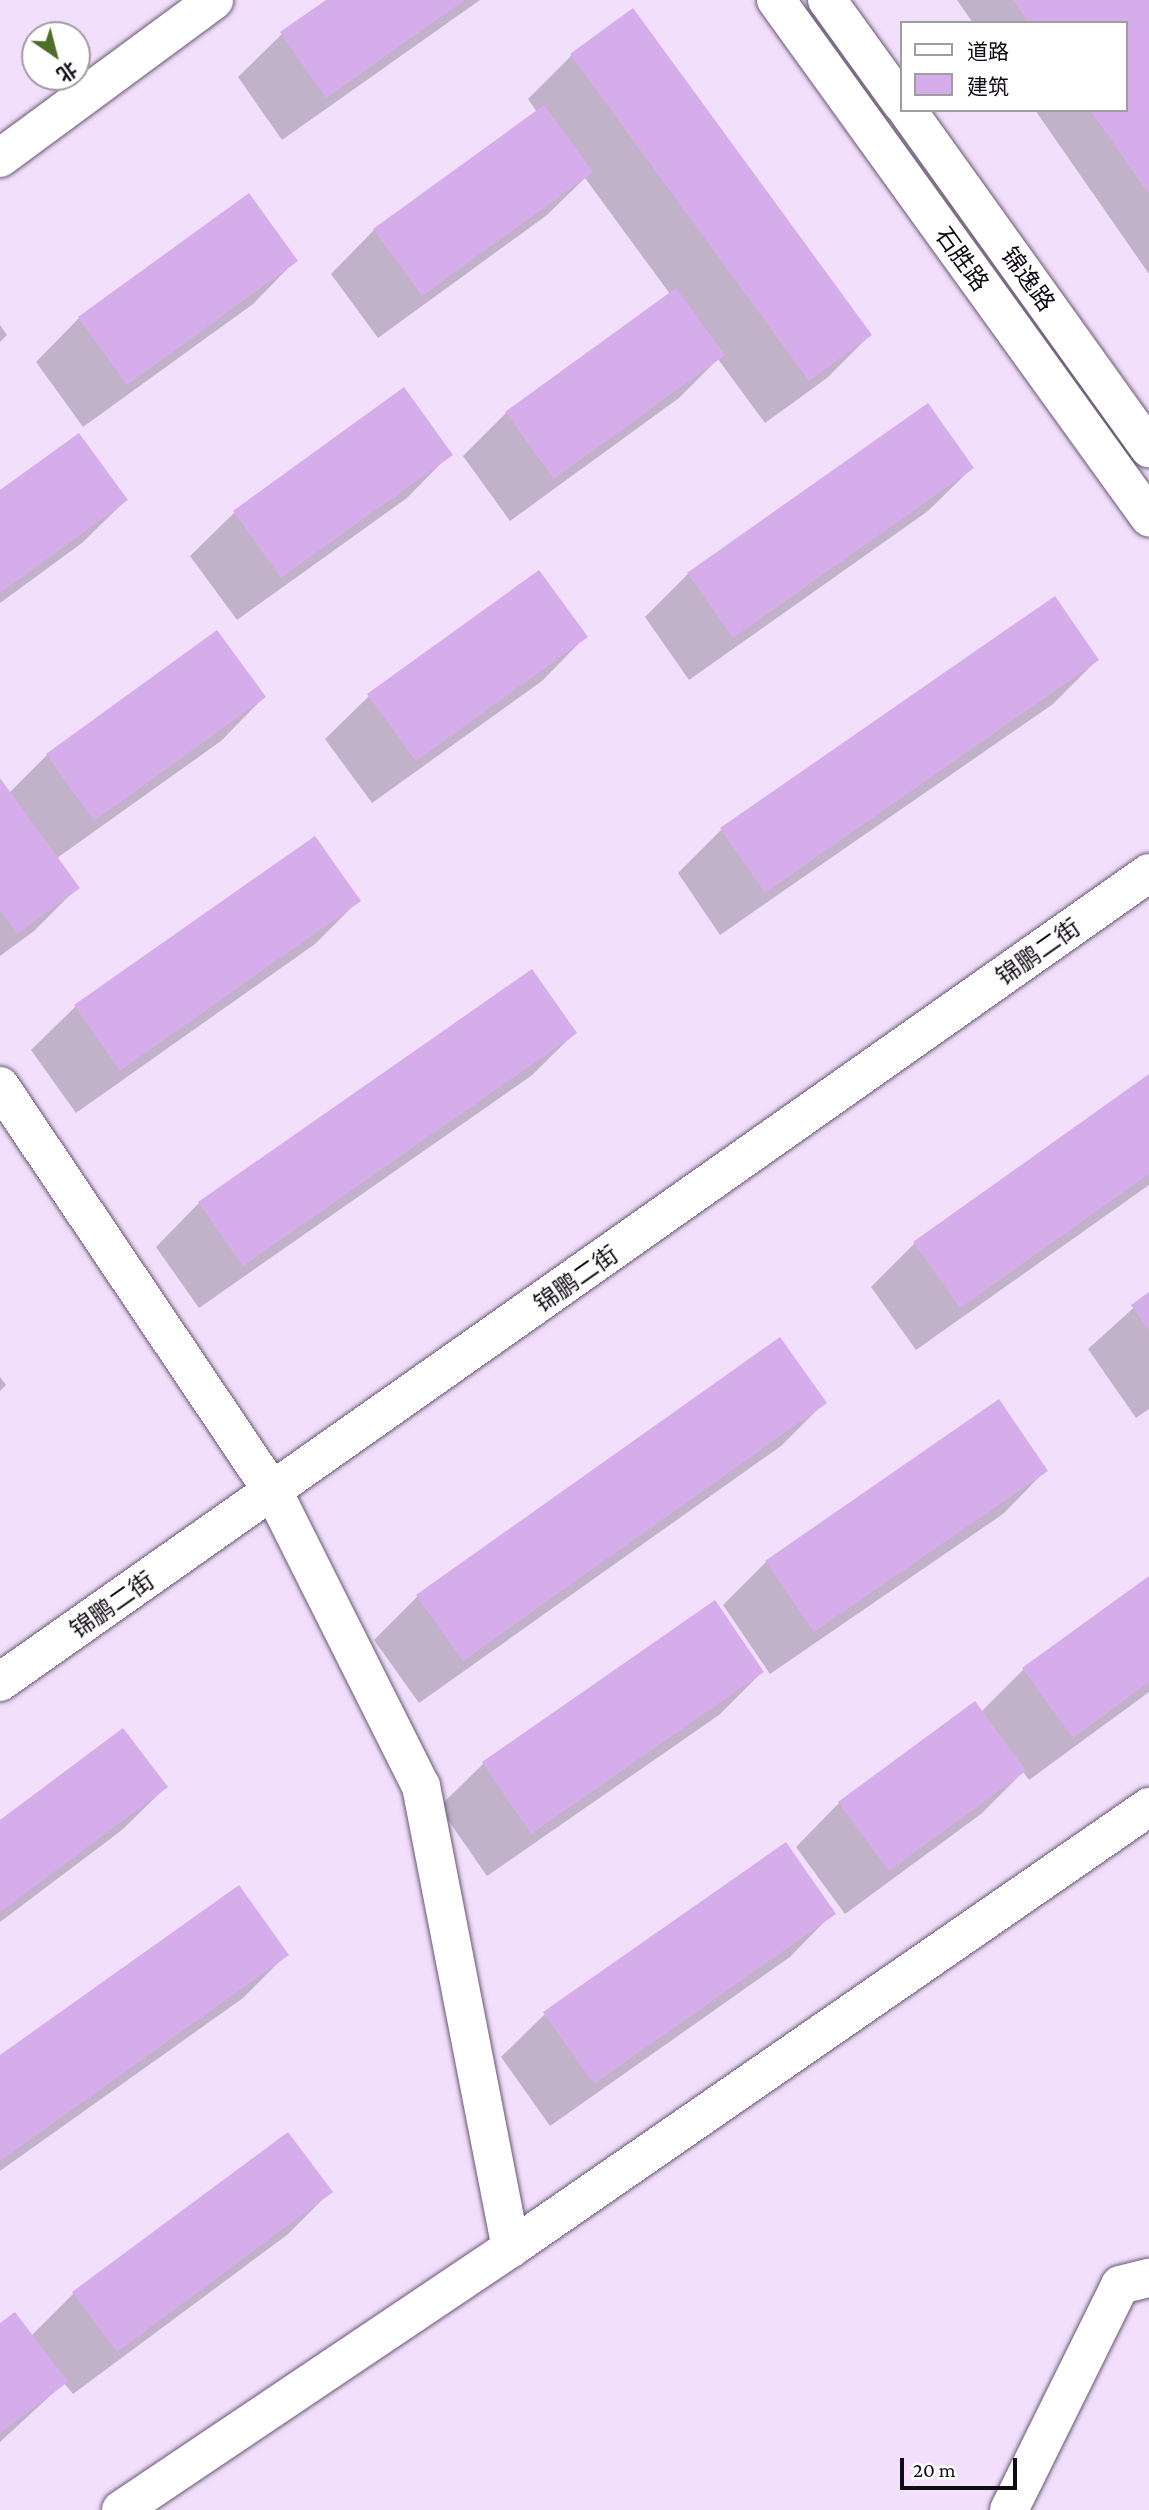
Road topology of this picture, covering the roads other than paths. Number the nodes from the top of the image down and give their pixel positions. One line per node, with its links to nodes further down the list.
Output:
1 (215, 0): 6 (street)
2 (776, 0): 8 (street, 石胜路)
3 (827, 0): 4 (street)
4 (900, 101)
5 (907, 112): 7 (street, 锦逸路)
6 (0, 158)
7 (1149, 448)
8 (1149, 517)
9 (1149, 873): 11 (street, 锦鹏二街)
10 (0, 1086): 11 (street)
11 (274, 1493): 12 (street, 锦鹏二街); 14 (street)
12 (0, 1682)
13 (1149, 1807): 14 (street)
14 (511, 2248): 16 (street)
15 (1149, 2278): 17 (street)
16 (121, 2510)
17 (1009, 2510)

